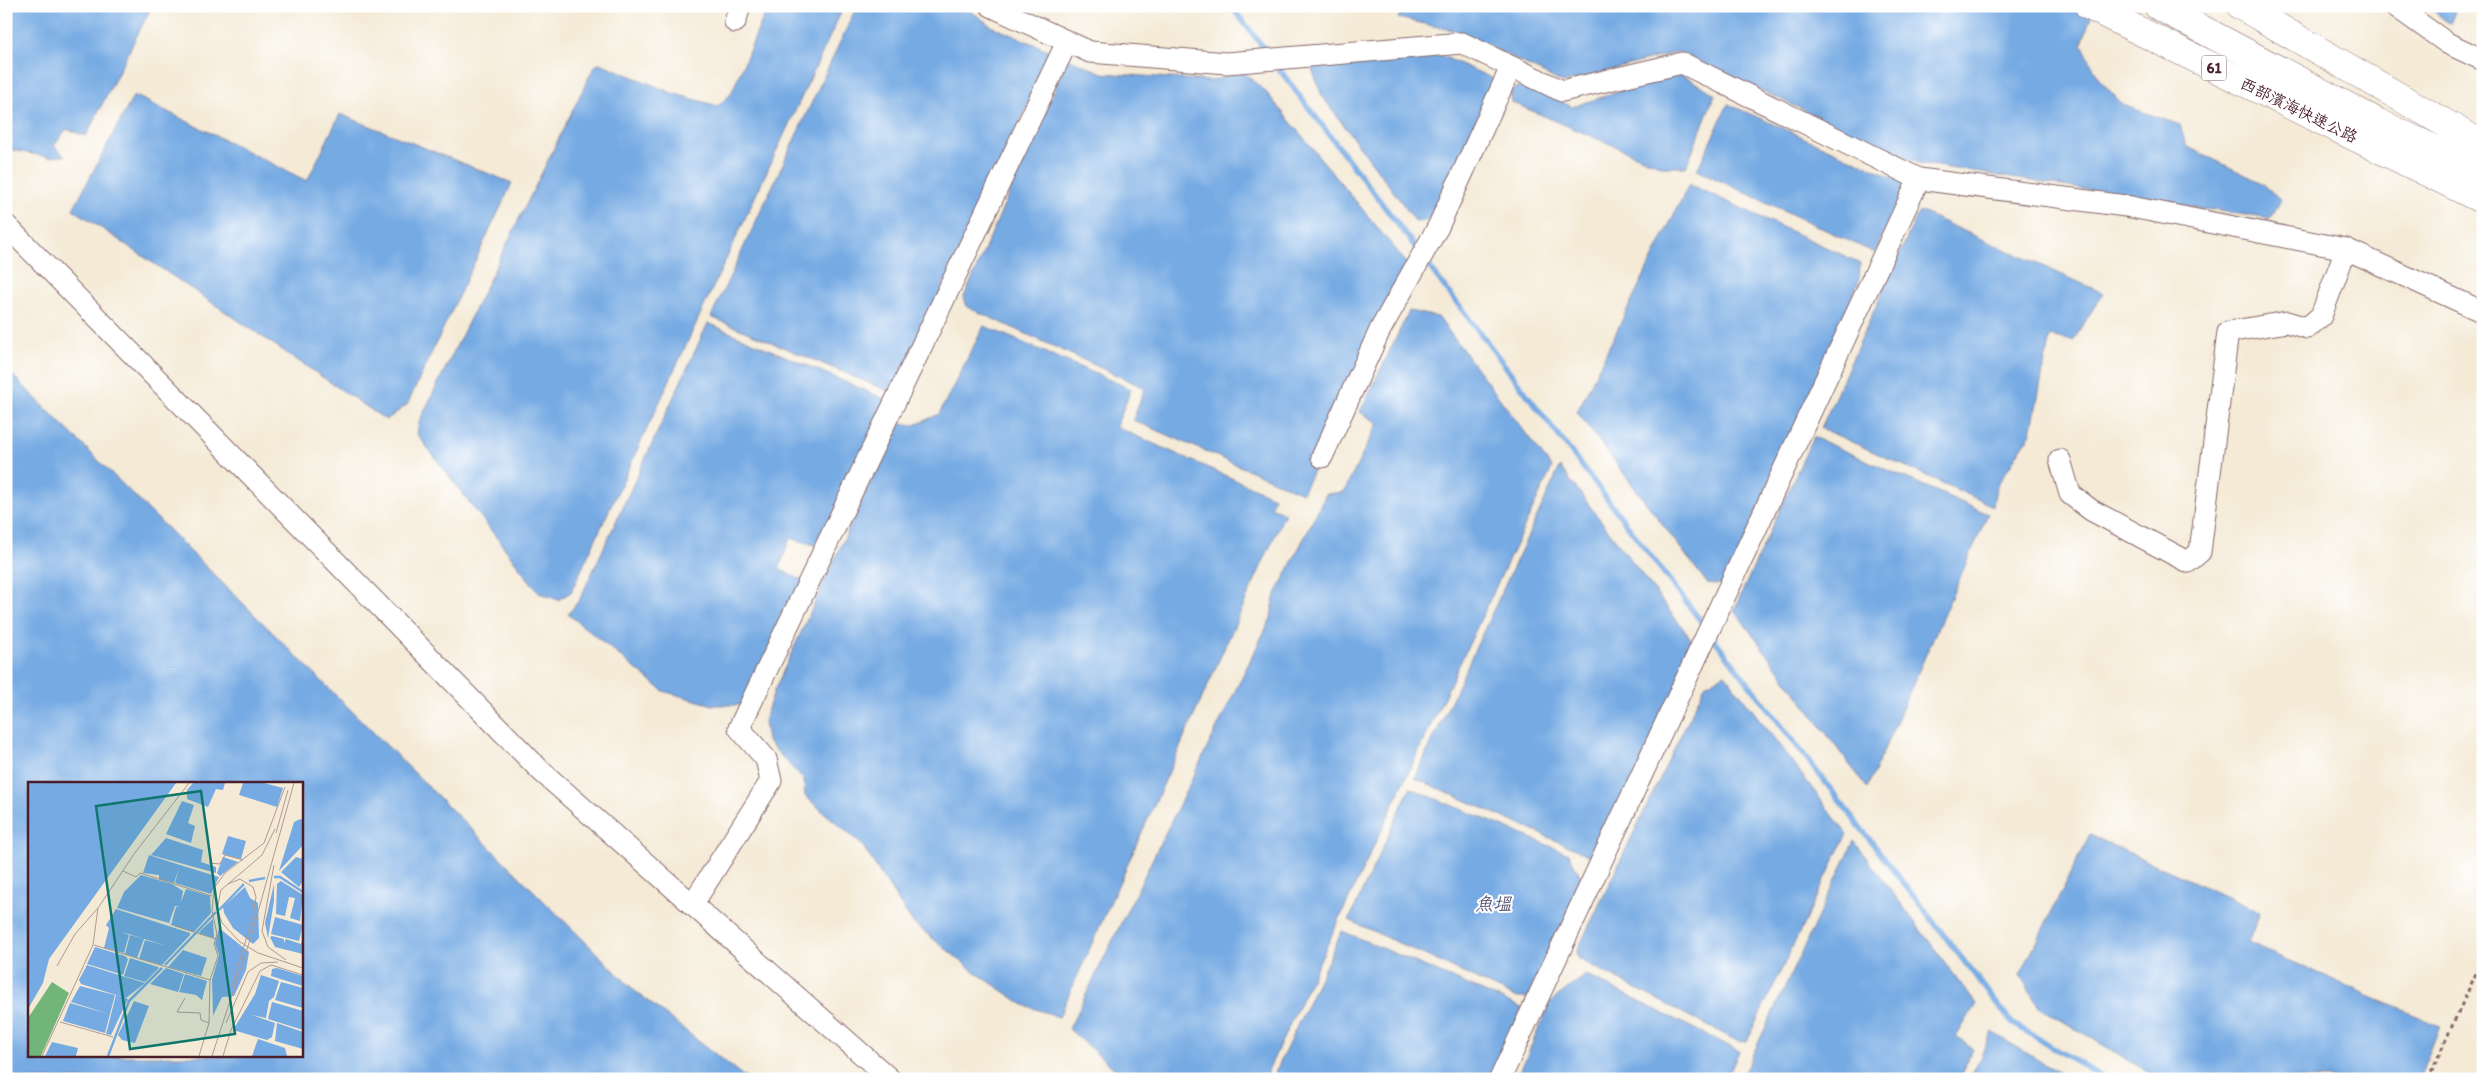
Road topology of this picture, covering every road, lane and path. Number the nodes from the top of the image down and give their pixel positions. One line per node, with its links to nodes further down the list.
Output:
1 (991, 6): 6 (street)
2 (2089, 6): 12 (highway, 西部濱海快速公路 / 61)
3 (2158, 6): 10 (highway, 西部濱海快速公路 / 61)
4 (2241, 6): 9 (highway)
5 (2395, 6): 7 (street)
6 (1067, 42): 8 (street); 18 (street)
7 (2483, 60)
8 (1511, 67): 11 (street); 16 (street)
9 (2483, 145)
10 (2483, 172)
11 (1918, 179): 14 (street); 21 (street)
12 (2483, 200)
13 (6, 225): 18 (street)
14 (2346, 249): 15 (street); 17 (street)
15 (2483, 312)
16 (1322, 456)
17 (2060, 460)
18 (692, 905): 20 (street)
19 (2483, 958): 22 (path)
20 (890, 1079)
21 (1500, 1079)
22 (2428, 1079)

